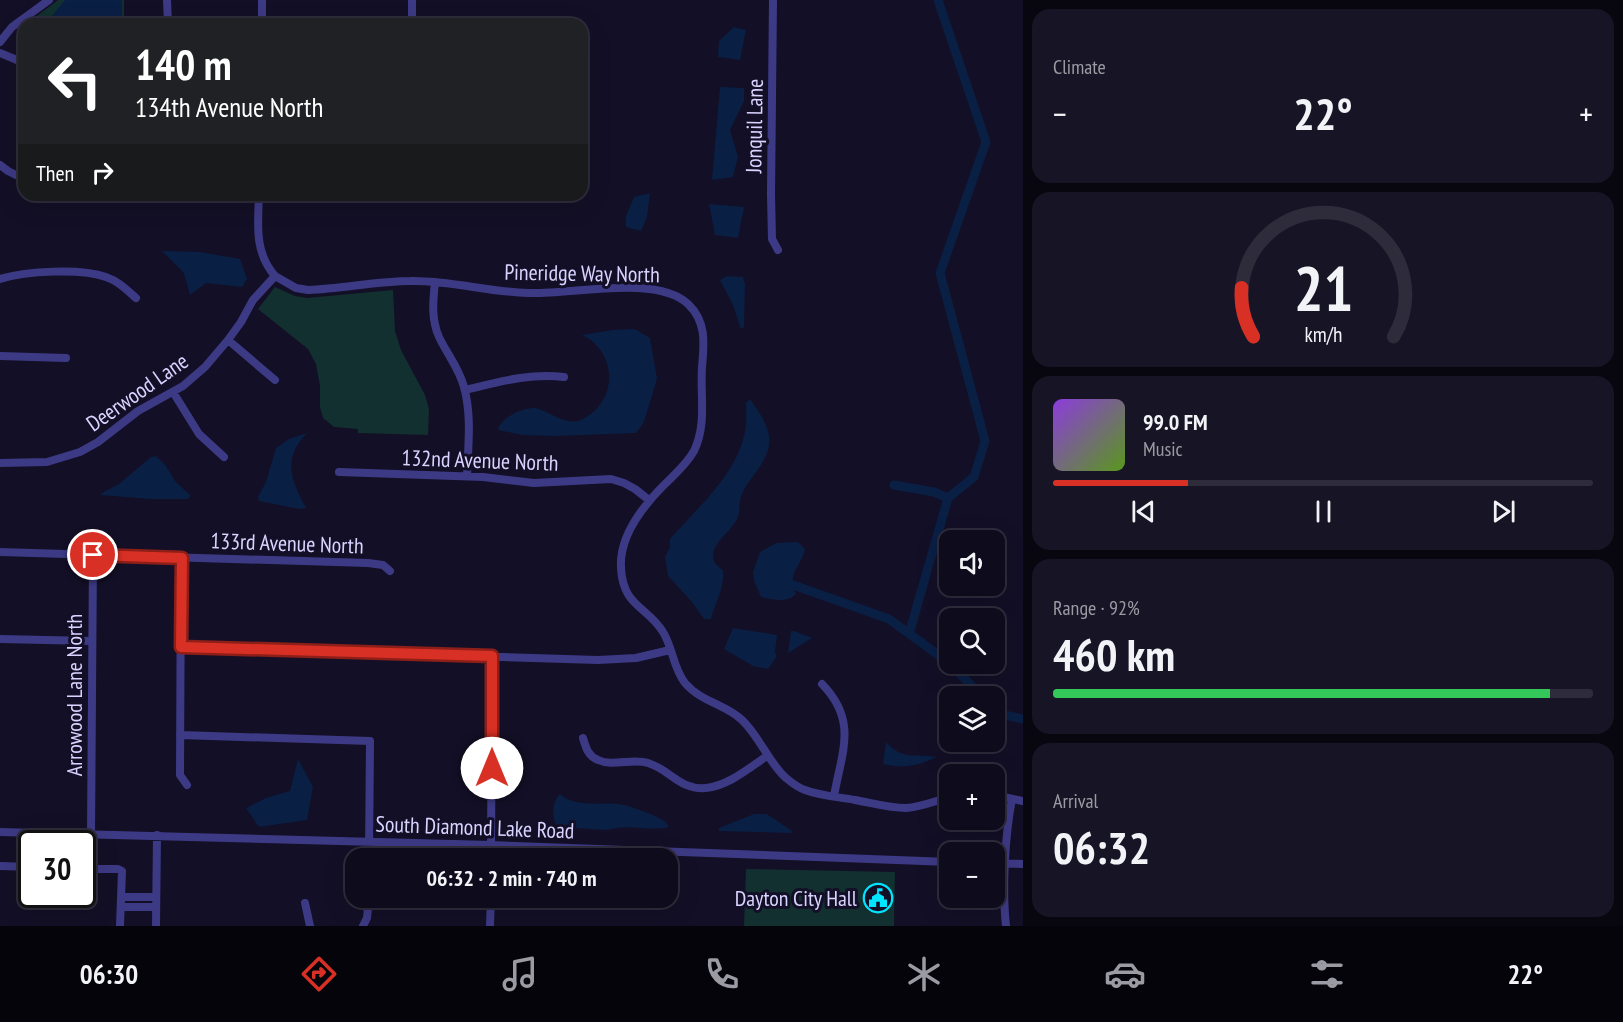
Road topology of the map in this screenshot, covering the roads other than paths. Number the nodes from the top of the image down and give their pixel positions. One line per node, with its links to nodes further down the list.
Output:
1 (49, 0): 6 (street)
2 (167, 0): 7 (street)
3 (262, 0): 8 (street)
4 (412, 0): 9 (street)
5 (773, 0): 17 (street, Jonquil Lane)
6 (24, 18)
7 (168, 18)
8 (262, 18)
9 (412, 18)
10 (18, 23): 11 (street)
11 (0, 42)
12 (0, 53): 13 (street)
13 (18, 60)
14 (0, 165): 15 (street)
15 (18, 176)
16 (259, 201): 18 (street)
17 (778, 250)
18 (275, 276): 20 (street, Pineridge Way North); 22 (street, Deerwood Lane)
19 (0, 279): 21 (street)
20 (435, 282): 27 (street); 33 (street, Pineridge Way North)
21 (136, 298)
22 (228, 340): 26 (street); 28 (street, Deerwood Lane)
23 (0, 356): 24 (street)
24 (66, 358)
25 (564, 377): 27 (street)
26 (275, 380)
27 (465, 390): 32 (street)
28 (173, 393): 29 (street); 30 (street, Deerwood Lane)
29 (224, 457)
30 (0, 463)
31 (339, 472): 32 (street, 132nd Avenue North)
32 (466, 476): 33 (street, 132nd Avenue North)
33 (649, 500): 41 (street, Pineridge Way North)
34 (0, 552): 35 (street, 133rd Avenue North)
35 (93, 555): 36 (street, 133rd Avenue North); 39 (street, Arrowood Lane North)
36 (182, 558): 37 (street, 133rd Avenue North); 40 (street)
37 (390, 572)
38 (0, 639): 39 (street)
39 (92, 641): 53 (street, Arrowood Lane North)
40 (181, 647): 42 (street); 44 (street)
41 (670, 650): 42 (street); 46 (street, Pineridge Way North)
42 (492, 656): 59 (street)
43 (822, 684): 48 (street)
44 (180, 735): 47 (street); 58 (street)
45 (584, 738): 46 (street)
46 (767, 756): 48 (street, Pineridge Way North)
47 (187, 785)
48 (834, 796): 51 (street, Pineridge Way North)
49 (1005, 797): 50 (street)
50 (1012, 799): 52 (street); 62 (street)
51 (939, 801)
52 (1023, 801)
53 (91, 830)
54 (0, 832): 55 (street, South Diamond Lake Road)
55 (18, 833)
56 (96, 835): 57 (street, South Diamond Lake Road)
57 (157, 835): 58 (street, South Diamond Lake Road); 68 (street)
58 (369, 842): 59 (street, South Diamond Lake Road); 60 (street)
59 (491, 845): 61 (street, South Diamond Lake Road)
60 (369, 848)
61 (939, 862)
62 (1006, 864): 63 (street); 79 (street)
63 (1023, 864)
64 (0, 866): 65 (street)
65 (18, 867)
66 (96, 870): 67 (street)
67 (121, 897): 68 (street); 70 (street)
68 (156, 897): 71 (street)
69 (305, 903): 76 (street)
70 (122, 907): 71 (street); 74 (street)
71 (156, 907): 75 (street)
72 (368, 908): 77 (street)
73 (491, 908): 78 (street)
74 (120, 926)
75 (156, 926)
76 (310, 926)
77 (363, 926)
78 (490, 926)
79 (1006, 926)

